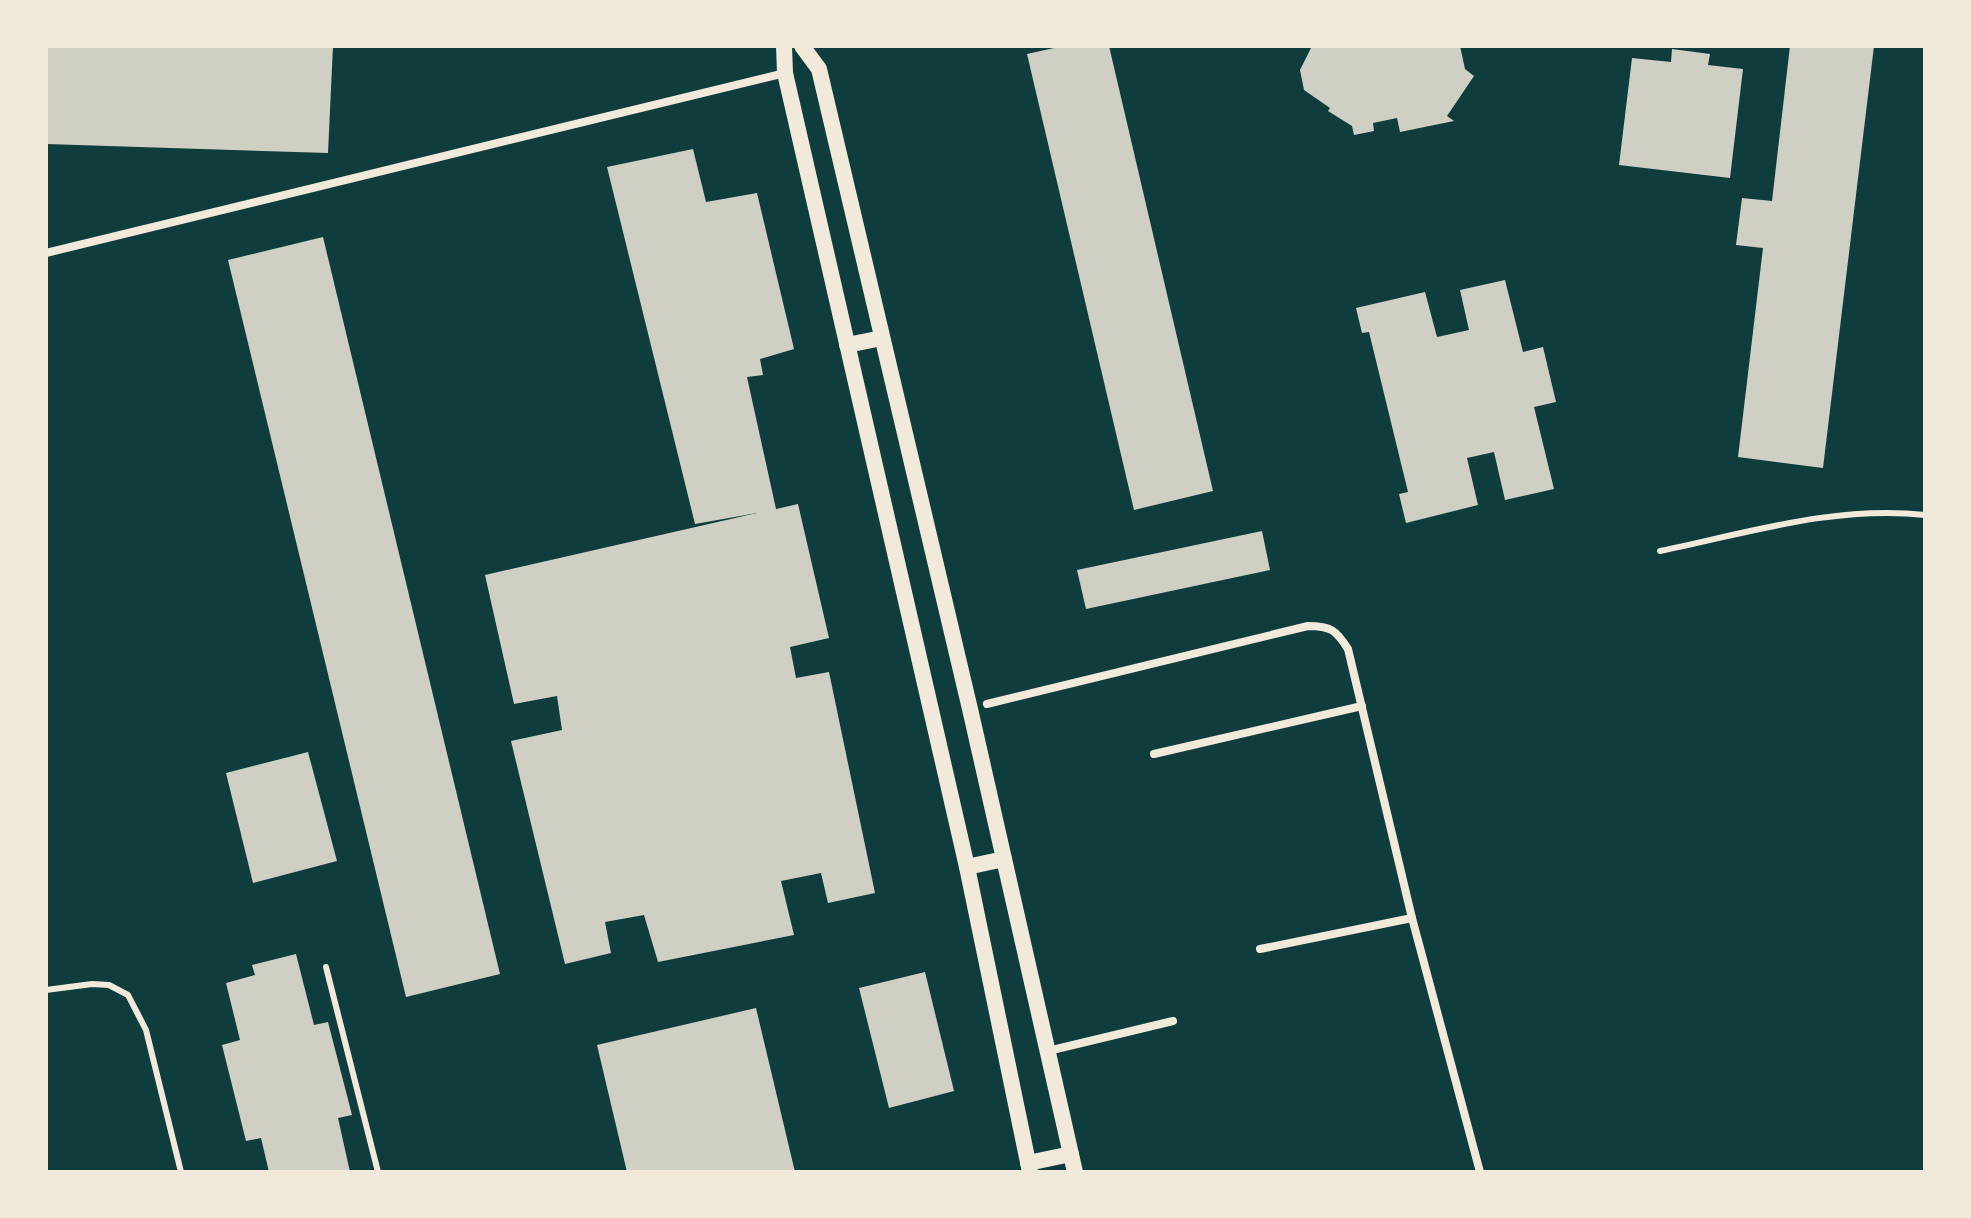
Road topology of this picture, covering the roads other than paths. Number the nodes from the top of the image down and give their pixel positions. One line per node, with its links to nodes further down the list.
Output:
1 (784, 46): 3 (main road)
2 (802, 46): 5 (main road)
3 (785, 73): 4 (street); 6 (main road)
4 (46, 253)
5 (882, 338): 6 (main road); 12 (main road)
6 (847, 345): 13 (main road)
7 (1925, 515): 8 (lane)
8 (1660, 551)
9 (987, 704): 10 (street)
10 (1362, 706): 11 (street); 14 (street)
11 (1154, 754)
12 (1004, 859): 13 (main road); 19 (main road)
13 (967, 867): 21 (main road)
14 (1412, 918): 15 (street); 25 (street)
15 (1260, 949)
16 (326, 967): 23 (lane)
17 (46, 990): 22 (lane)
18 (1173, 1021): 19 (street)
19 (1048, 1051): 20 (main road)
20 (1071, 1154): 21 (main road); 24 (main road)
21 (1029, 1168)
22 (181, 1172)
23 (378, 1172)
24 (1075, 1172)
25 (1480, 1172)

